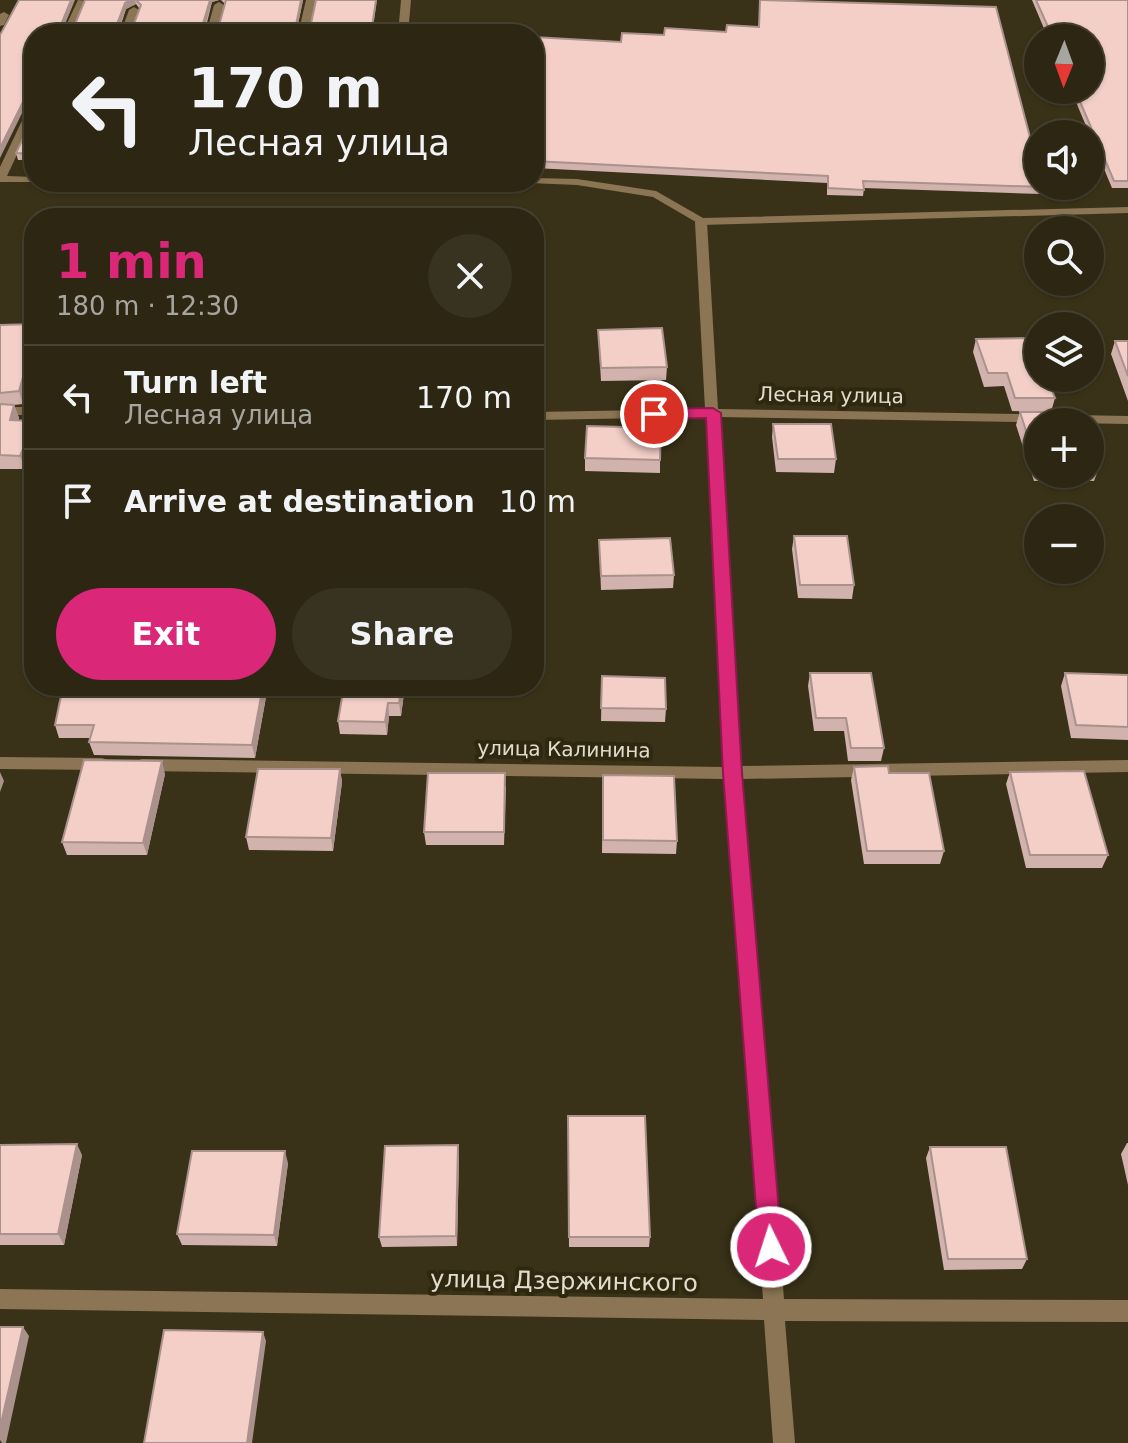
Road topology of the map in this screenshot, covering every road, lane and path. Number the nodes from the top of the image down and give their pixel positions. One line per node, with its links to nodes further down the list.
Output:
1 (311, 0): 9 (street)
2 (406, 0): 10 (street)
3 (82, 1): 6 (street)
4 (219, 5): 8 (street)
5 (134, 10): 7 (street)
6 (72, 24)
7 (129, 24)
8 (214, 24)
9 (305, 24)
10 (404, 24)
11 (24, 127): 12 (street)
12 (0, 179): 13 (street)
13 (24, 180)
14 (544, 181): 16 (street)
15 (1128, 210): 16 (street)
16 (701, 222): 19 (street)
17 (0, 411): 18 (street)
18 (24, 411)
19 (713, 413): 20 (street, Лесная улица); 21 (street, Лесная улица); 24 (street)
20 (544, 416)
21 (1128, 420)
22 (0, 763): 24 (street, улица Калинина)
23 (1128, 766): 24 (street, улица Калинина)
24 (733, 773): 26 (street)
25 (0, 1299): 26 (street, улица Дзержинского)
26 (776, 1310): 27 (street, улица Дзержинского); 28 (street)
27 (1128, 1311)
28 (784, 1443)

